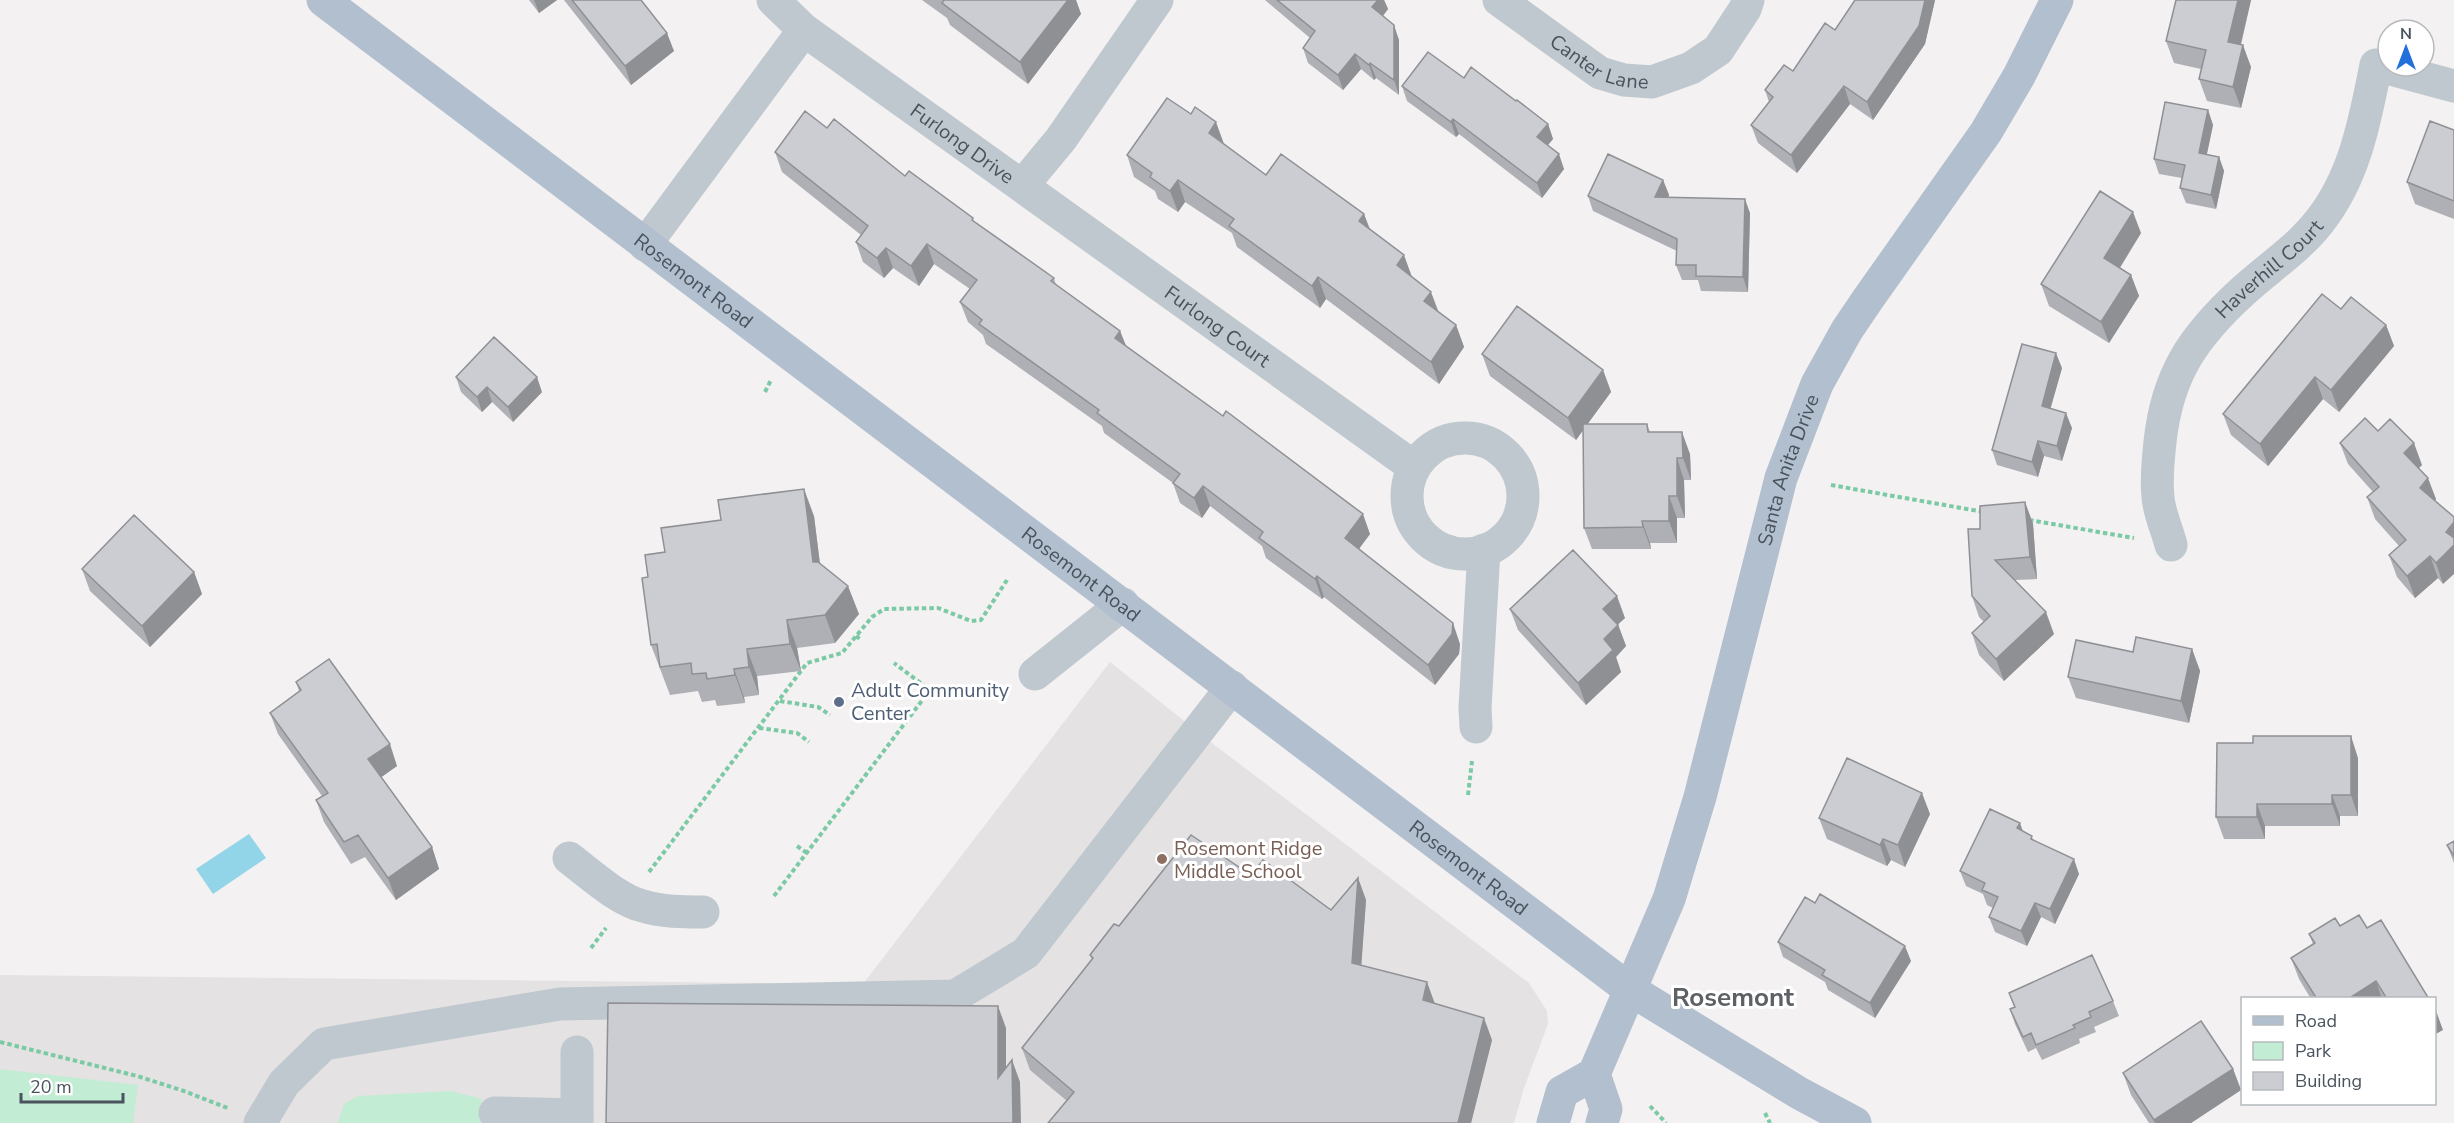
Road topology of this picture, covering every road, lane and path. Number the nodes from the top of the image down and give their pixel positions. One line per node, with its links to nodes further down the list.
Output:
1 (323, 0): 10 (main road, Rosemont Road)
2 (773, 0): 7 (street, Furlong Drive)
3 (1157, 0): 9 (street, Furlong Drive)
4 (1499, 0): 5 (street, Canter Lane)
5 (1748, 0)
6 (2058, 0): 36 (main road, Santa Anita Drive)
7 (804, 30): 9 (street, Furlong Drive); 10 (street)
8 (2454, 86): 15 (street, Haverhill Court)
9 (1022, 186): 11 (street, Furlong Court)
10 (645, 245): 18 (main road, Rosemont Road)
11 (1414, 467): 16 (street); 16 (street)
12 (1831, 485): 13 (path)
13 (1994, 513)
14 (2028, 519): 15 (path)
15 (2171, 545)
16 (1484, 550): 26 (street)
17 (1007, 580): 19 (path)
18 (1123, 604): 22 (street); 23 (main road, Rosemont Road)
19 (856, 636): 20 (path); 24 (path)
20 (861, 640)
21 (894, 663): 30 (path)
22 (1035, 674)
23 (1232, 687): 36 (main road, Rosemont Road); 43 (street)
24 (779, 701): 25 (path); 27 (path)
25 (830, 715)
26 (1476, 727)
27 (759, 728): 28 (path); 33 (path)
28 (809, 742)
29 (797, 846): 30 (path)
30 (807, 853): 32 (path)
31 (569, 858): 33 (street)
32 (774, 896)
33 (628, 899): 34 (street); 35 (path)
34 (703, 912)
35 (591, 948)
36 (1629, 989): 39 (main road, Santa Anita Drive); 47 (main road, Rosemont Road)
37 (0, 1042): 43 (path)
38 (578, 1053): 42 (street)
39 (1593, 1074): 44 (main road); 45 (main road)
40 (1650, 1106): 46 (path)
41 (495, 1113): 42 (street)
42 (577, 1119)
43 (261, 1120)
44 (1553, 1123)
45 (1602, 1123)
46 (1666, 1123)
47 (1855, 1123)

